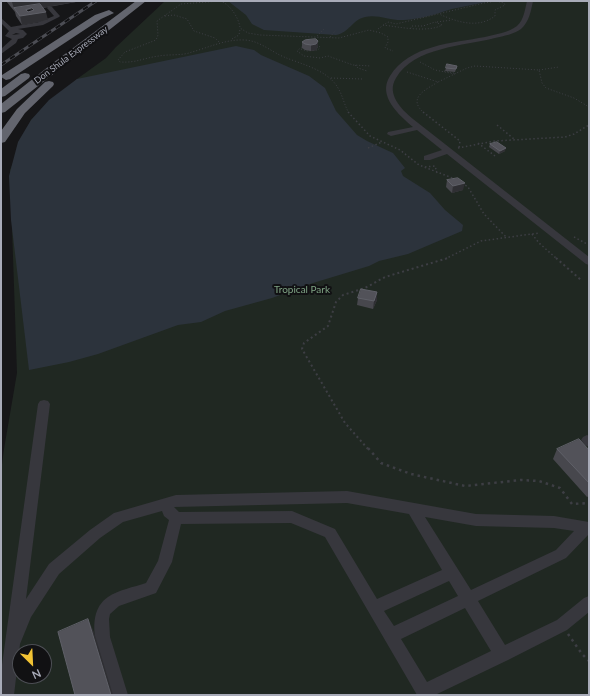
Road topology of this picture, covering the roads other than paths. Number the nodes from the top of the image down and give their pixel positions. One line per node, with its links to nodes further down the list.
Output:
1 (142, 1): 6 (highway, Don Shula Expressway)
2 (530, 1): 11 (street)
3 (50, 8): 5 (street)
4 (2, 22): 5 (street)
5 (12, 33): 7 (street)
6 (99, 34): 10 (highway, Don Shula Expressway); 13 (highway)
7 (1, 52)
8 (1, 80): 9 (highway, Don Shula Expressway)
9 (1, 94)
10 (1, 110)
11 (418, 128): 12 (street); 14 (street)
12 (391, 134)
13 (1, 139)
14 (447, 151): 15 (street); 17 (street)
15 (427, 158)
16 (589, 249): 17 (street)
17 (578, 253): 18 (street)
18 (589, 262)
19 (44, 404): 29 (street)
20 (166, 504): 21 (street); 22 (street); 29 (street)
21 (413, 509): 23 (street); 24 (street)
22 (176, 518): 27 (street); 32 (street)
23 (588, 528): 25 (street)
24 (452, 572): 25 (street); 27 (street)
25 (468, 599): 28 (street); 30 (street)
26 (589, 603): 30 (street)
27 (374, 608): 28 (street)
28 (390, 636): 30 (street)
29 (13, 643): 31 (street)
30 (502, 655)
31 (6, 695)
32 (120, 695)

